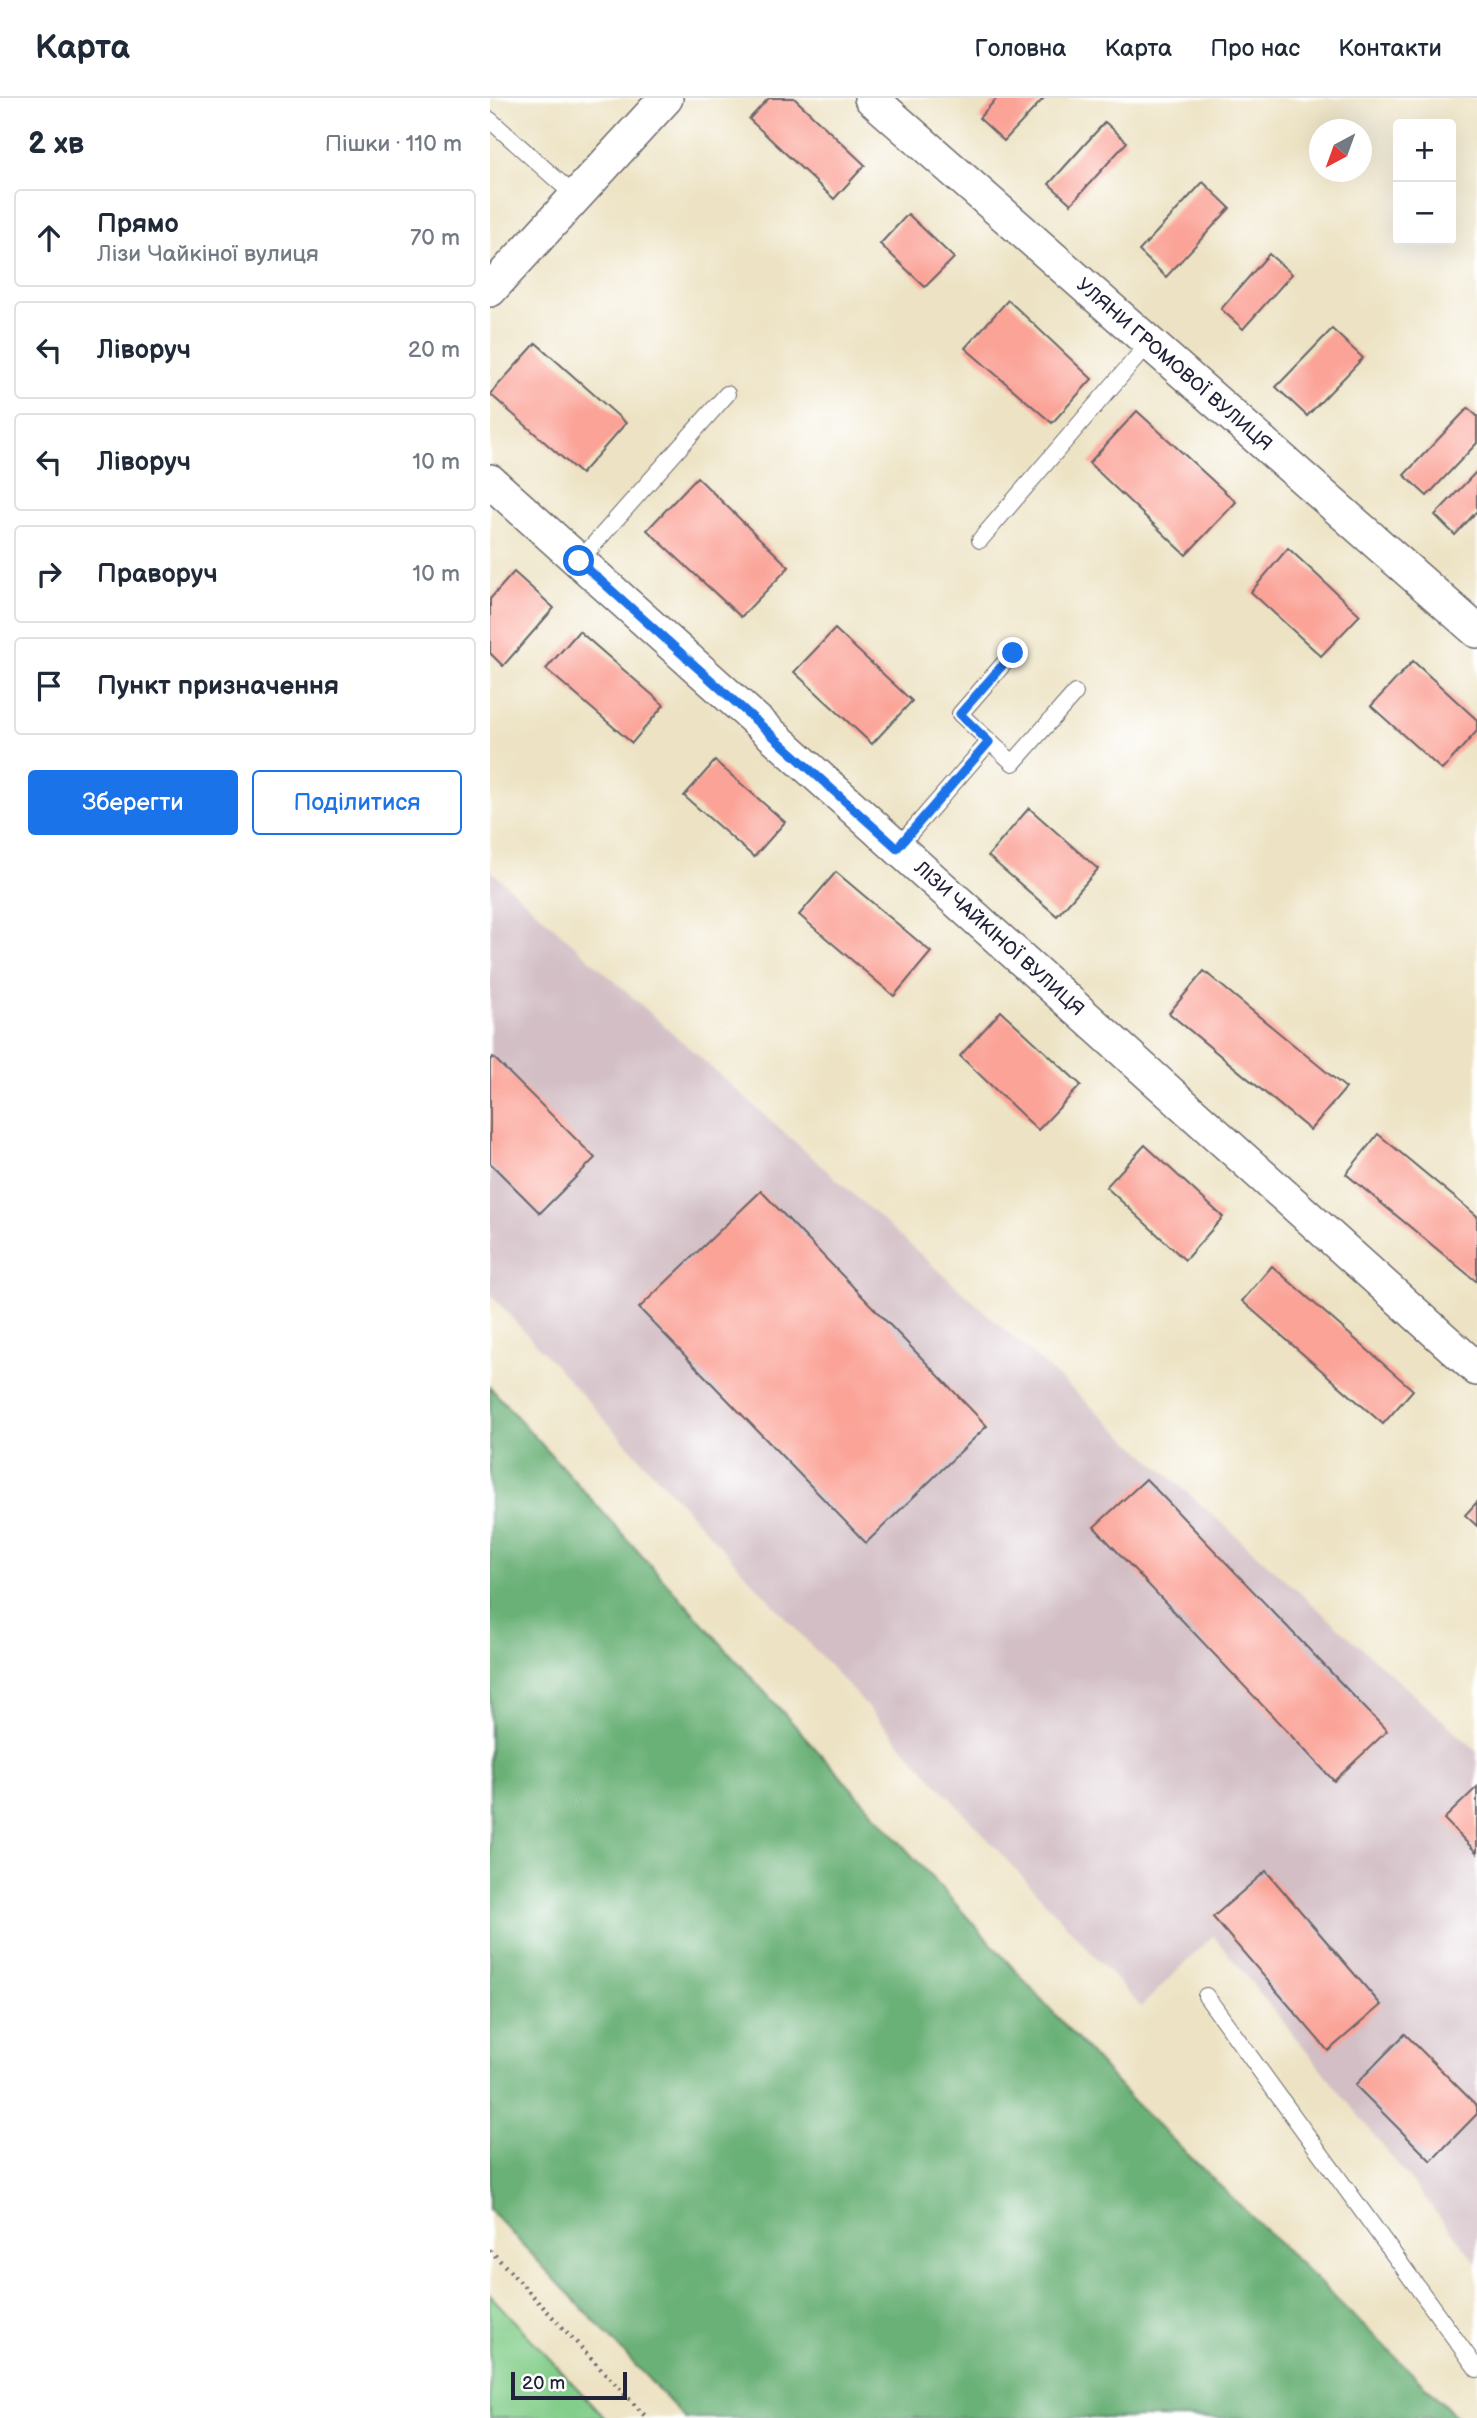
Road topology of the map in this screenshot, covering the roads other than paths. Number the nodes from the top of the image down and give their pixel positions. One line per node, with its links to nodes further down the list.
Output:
1 (666, 98): 4 (street)
2 (871, 98): 6 (street, УЛЯНИ ГРОМОВОЇ ВУЛИЦЯ)
3 (490, 120): 4 (lane)
4 (576, 197): 5 (street)
5 (490, 290)
6 (1149, 343): 9 (lane); 11 (street, УЛЯНИ ГРОМОВОЇ ВУЛИЦЯ)
7 (727, 394): 10 (lane)
8 (490, 481): 10 (street, ЛІЗИ ЧАЙКІНОЇ ВУЛИЦЯ)
9 (980, 540)
10 (579, 561): 15 (street, ЛІЗИ ЧАЙКІНОЇ ВУЛИЦЯ)
11 (1477, 631)
12 (1013, 653): 14 (lane)
13 (1075, 693): 14 (lane)
14 (989, 742): 15 (lane)
15 (897, 848): 16 (street, ЛІЗИ ЧАЙКІНОЇ ВУЛИЦЯ)
16 (1477, 1369)
17 (1206, 1996): 18 (lane)
18 (1477, 2369)

